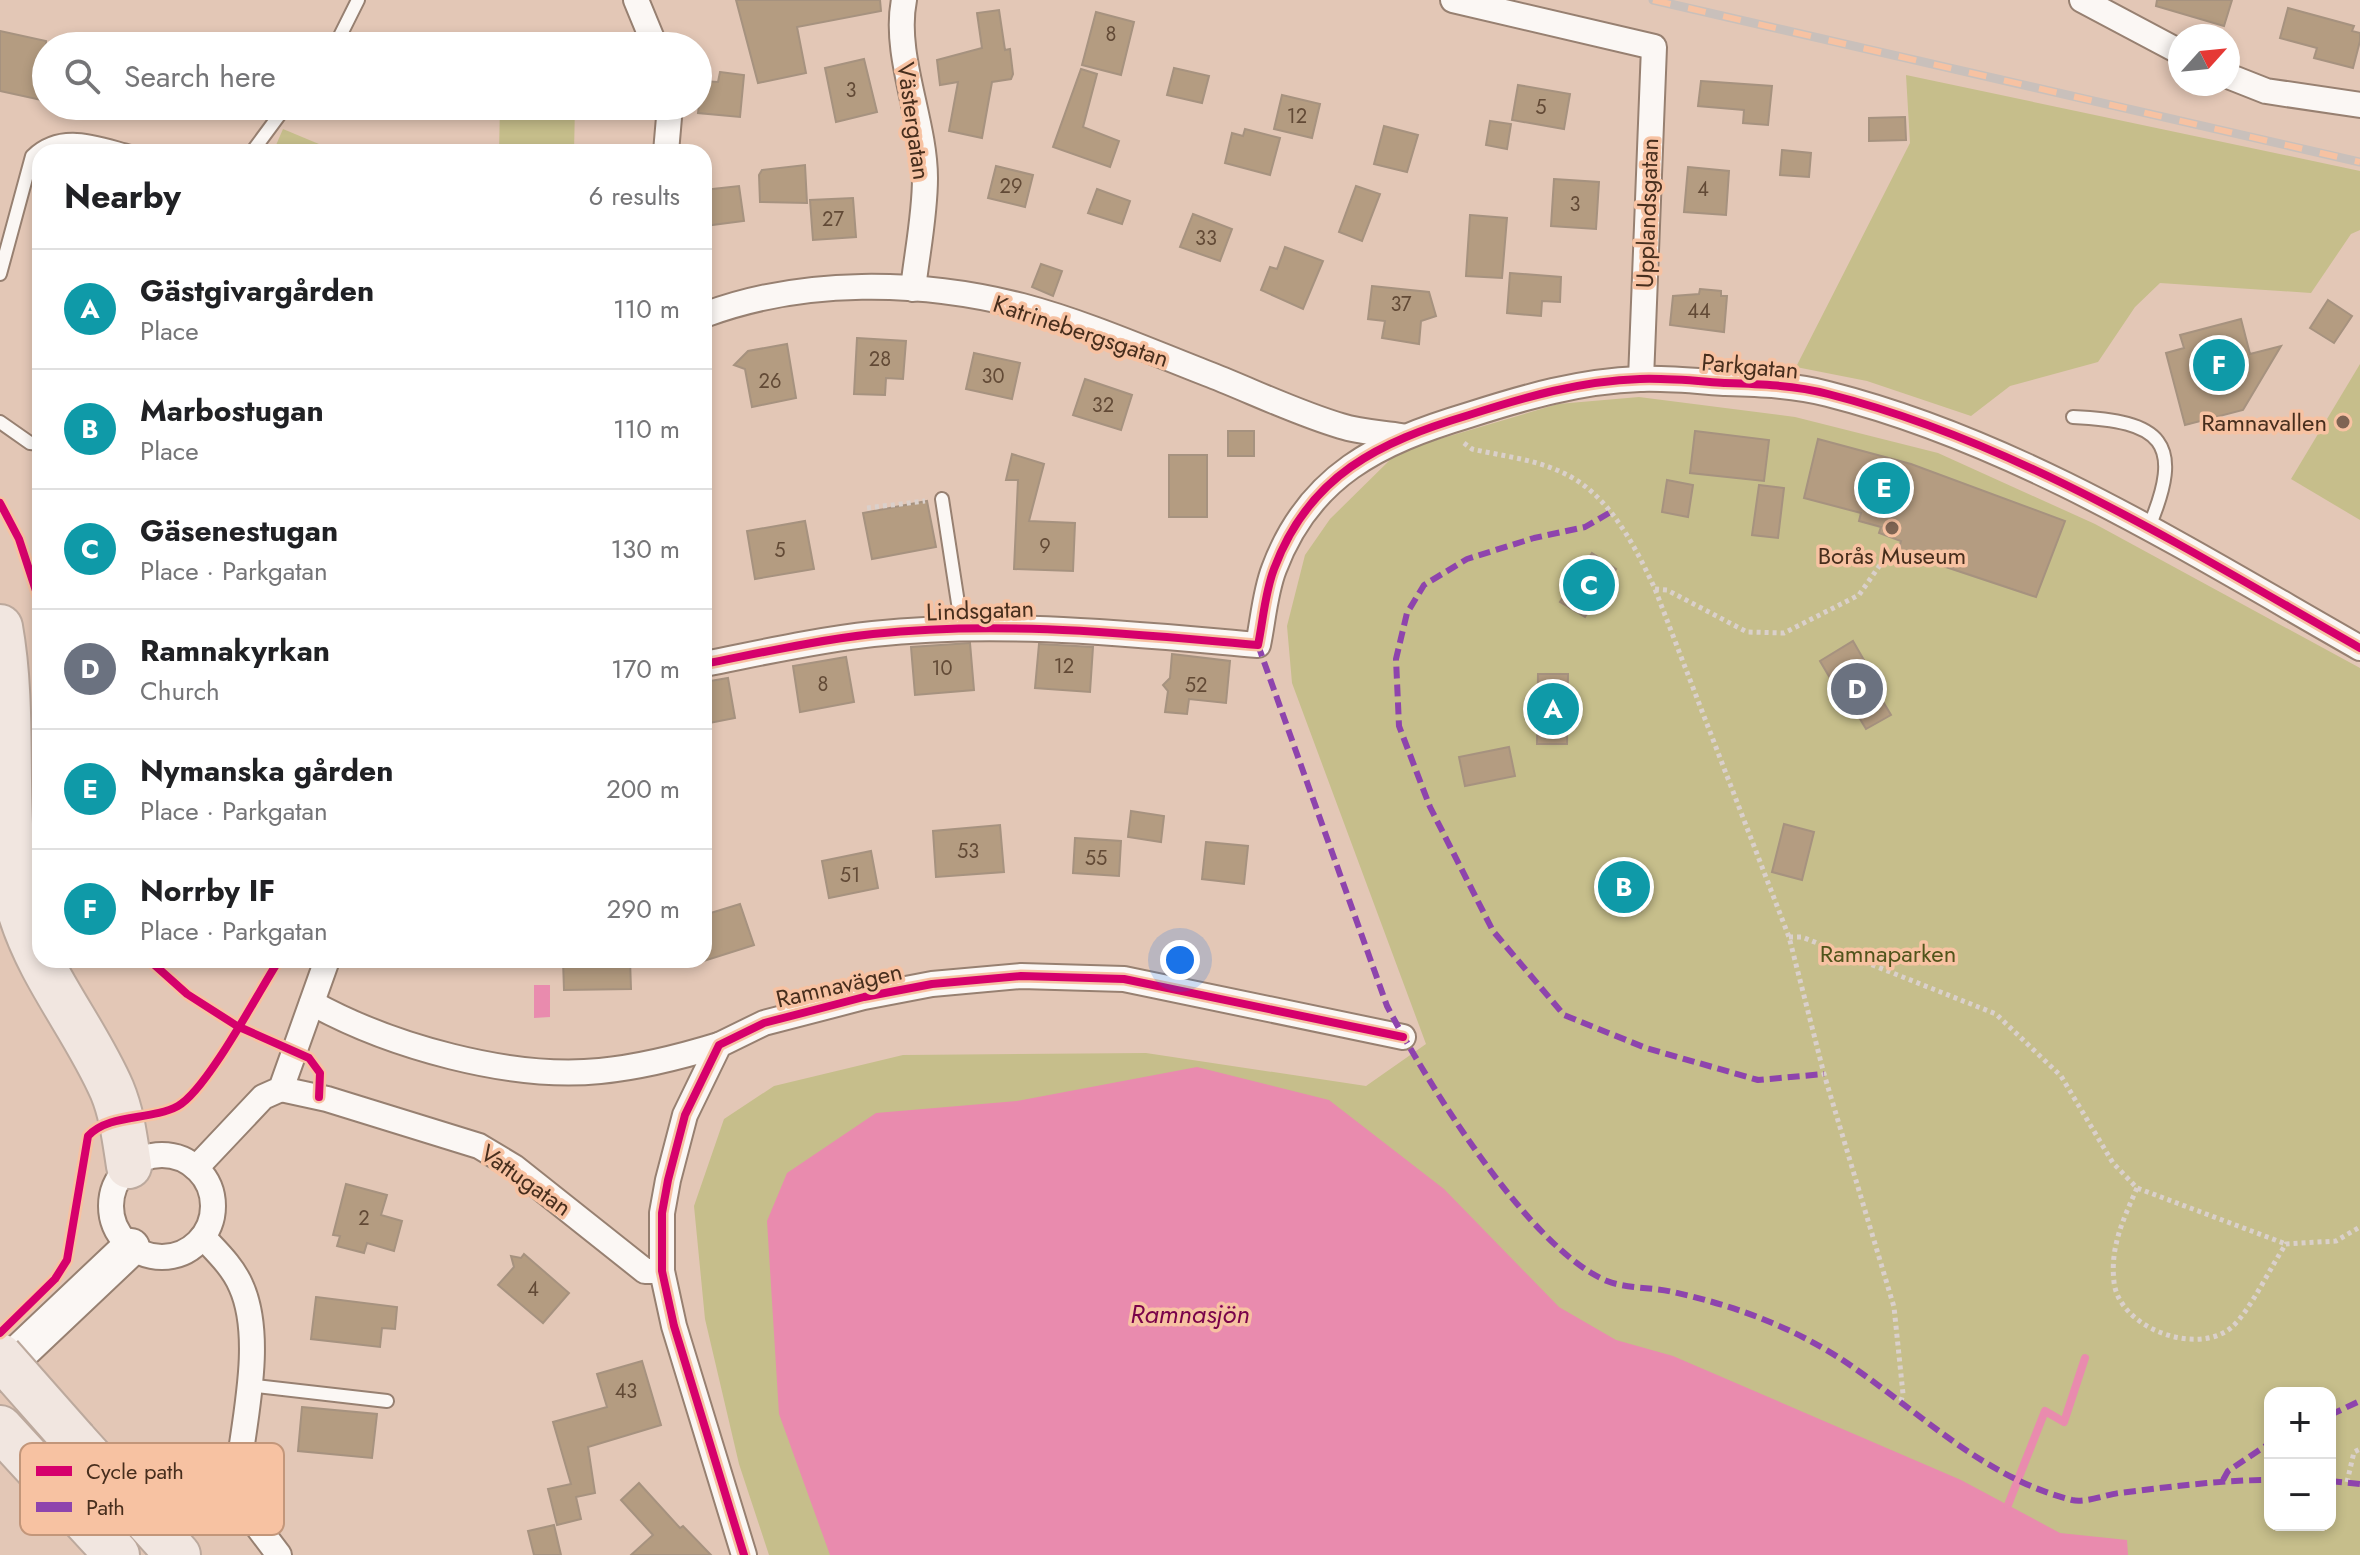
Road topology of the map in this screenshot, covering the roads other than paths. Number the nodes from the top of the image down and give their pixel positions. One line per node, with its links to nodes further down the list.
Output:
1 (358, 0): 6 (lane)
2 (636, 0): 7 (street)
3 (904, 0): 19 (street, Västergatan)
4 (1453, 0): 21 (street, Upplandsgatan)
5 (2082, 0): 8 (street)
6 (342, 32)
7 (649, 32)
8 (2168, 46)
9 (2240, 81): 10 (street)
10 (2360, 105)
11 (276, 120): 15 (lane)
12 (669, 120): 16 (street)
13 (44, 144): 14 (lane)
14 (100, 144)
15 (258, 144)
16 (667, 144)
17 (32, 156): 18 (lane)
18 (0, 274)
19 (913, 289): 20 (street, Katrinebergsgatan); 24 (street, Katrinebergsgatan)
20 (712, 313)
21 (1641, 379): 24 (street, Parkgatan); 27 (street, Parkgatan)
22 (2073, 417): 27 (lane)
23 (0, 422): 25 (lane)
24 (1401, 436): 30 (street, Parkgatan)
25 (32, 443)
26 (942, 499): 29 (lane)
27 (2148, 529): 31 (street, Parkgatan)
28 (0, 627): 33 (highway)
29 (962, 629): 30 (street, Lindsgatan); 32 (street, Lindsgatan)
30 (1258, 645)
31 (2360, 648)
32 (712, 663)
33 (32, 942)
34 (44, 968): 40 (highway)
35 (324, 968): 36 (street)
36 (312, 1003): 38 (street); 39 (street)
37 (1403, 1037): 38 (street, Ramnavägen)
38 (719, 1045): 44 (street)
39 (281, 1089): 41 (street); 44 (street, Vattugatan)
40 (129, 1166): 41 (street); 43 (street)
41 (196, 1168): 42 (street)
42 (203, 1237): 43 (street); 47 (street)
43 (131, 1247): 46 (street)
44 (662, 1271): 59 (street)
45 (0, 1356): 50 (highway, bridge)
46 (0, 1371)
47 (248, 1385): 48 (lane); 51 (street)
48 (387, 1401)
49 (0, 1428): 52 (highway)
50 (77, 1443)
51 (241, 1443)
52 (20, 1451)
53 (98, 1535): 56 (highway)
54 (160, 1535): 57 (highway, bridge)
55 (264, 1535): 58 (street)
56 (117, 1555)
57 (178, 1555)
58 (279, 1555)
59 (744, 1555)

